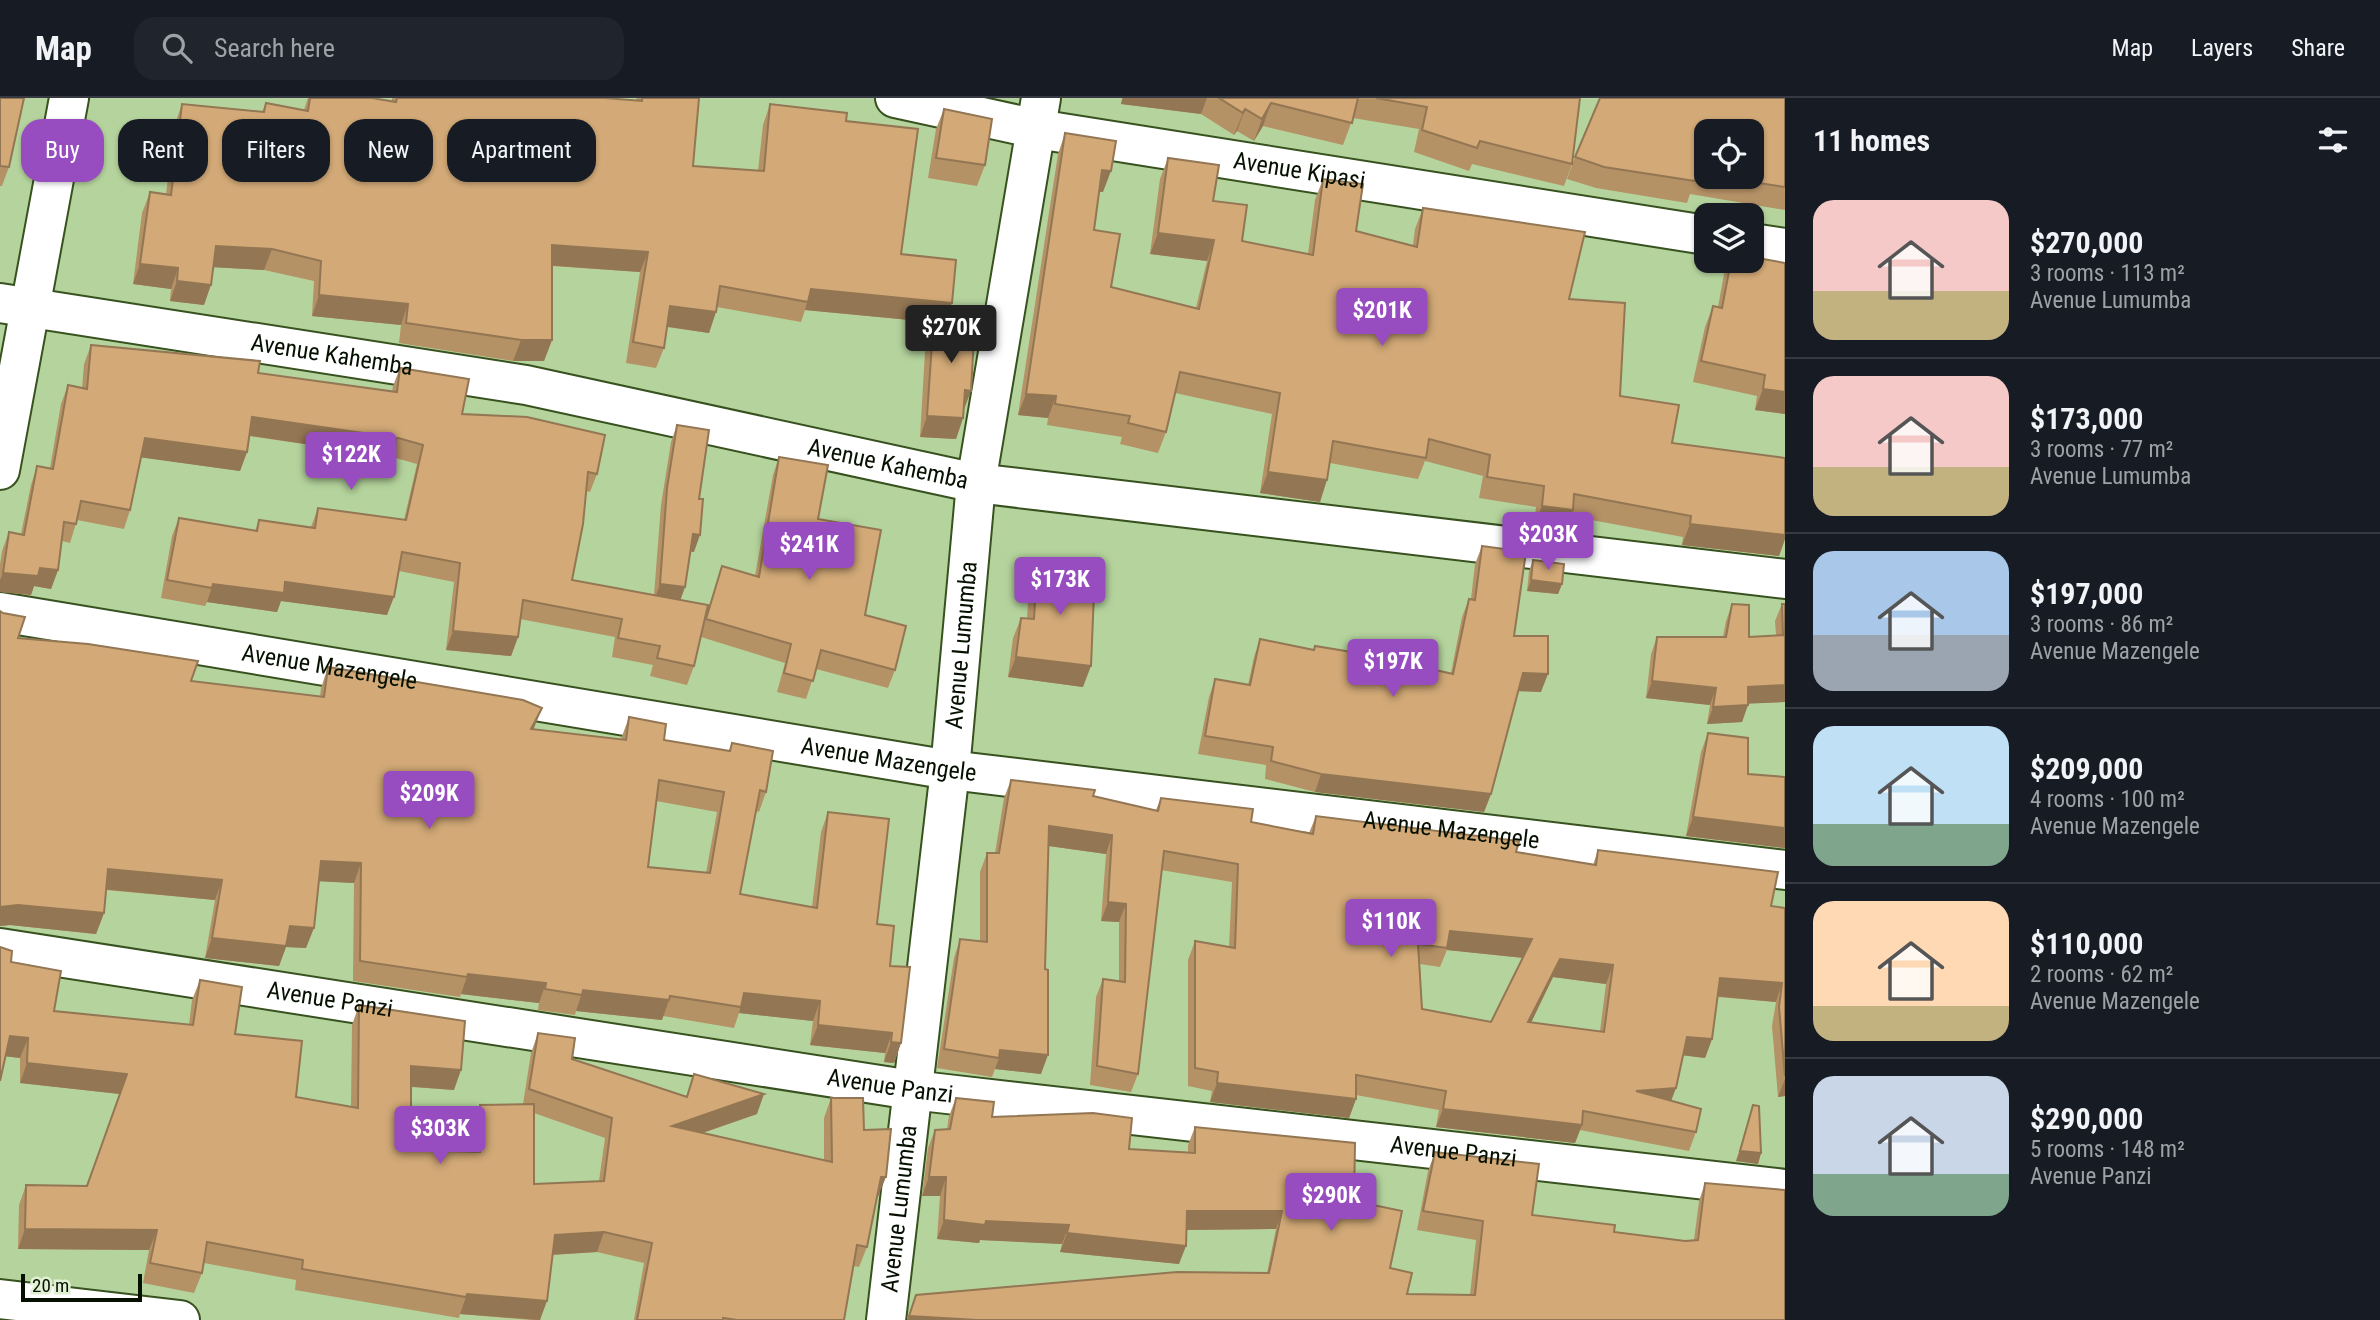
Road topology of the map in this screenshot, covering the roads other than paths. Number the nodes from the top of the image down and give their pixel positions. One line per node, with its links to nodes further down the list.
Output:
1 (69, 98): 7 (street)
2 (895, 98): 3 (street, Avenue Kipasi)
3 (1039, 113): 4 (street, Avenue Kipasi); 9 (street, Avenue Lumumba)
4 (1694, 233)
5 (1764, 245): 6 (street)
6 (1785, 248)
7 (15, 305): 8 (street); 9 (street, Avenue Kahemba)
8 (0, 470)
9 (976, 483): 10 (street, Avenue Kahemba); 12 (street, Avenue Lumumba)
10 (1785, 579)
11 (0, 612): 12 (street, Avenue Mazengele)
12 (950, 770): 13 (street, Avenue Mazengele); 15 (street, Avenue Lumumba)
13 (1785, 870)
14 (0, 948): 15 (street, Avenue Panzi)
15 (912, 1090): 16 (street, Avenue Panzi); 19 (street, Avenue Lumumba)
16 (1785, 1189)
17 (0, 1299): 18 (street)
18 (180, 1320)
19 (886, 1320)

